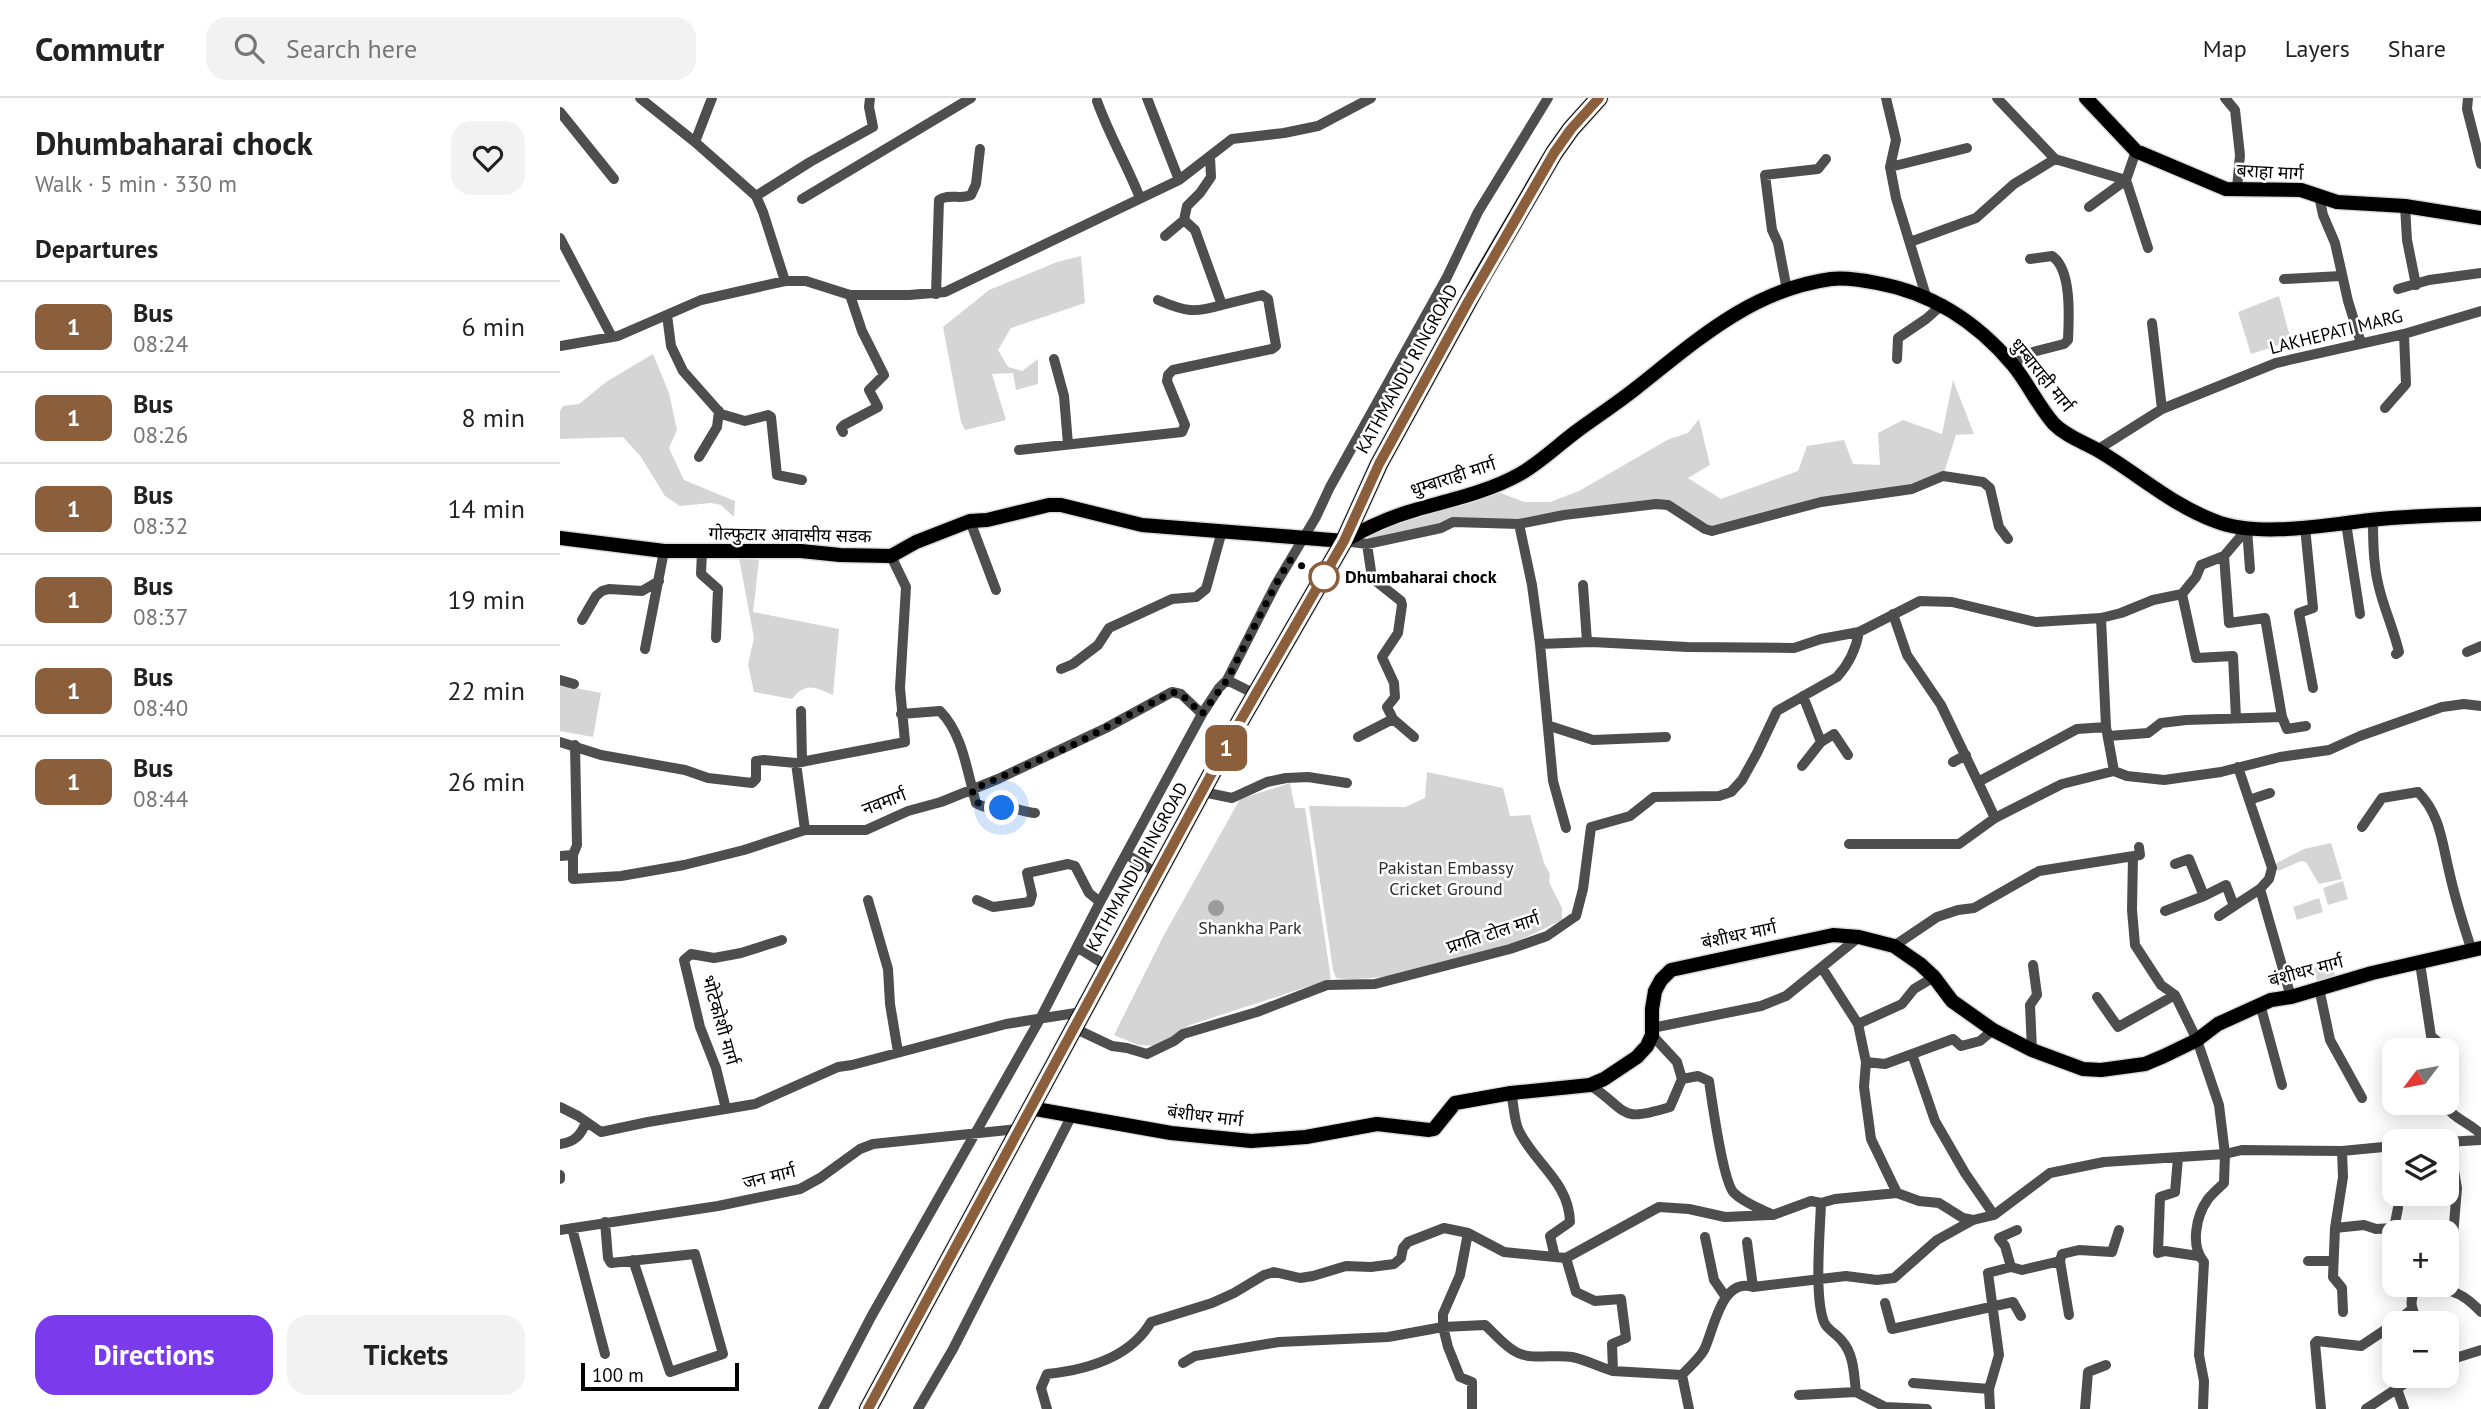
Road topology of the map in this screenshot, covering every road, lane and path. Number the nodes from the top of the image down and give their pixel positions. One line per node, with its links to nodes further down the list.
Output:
1 (640, 98): 16 (street)
2 (712, 98): 16 (street)
3 (870, 98): 29 (street)
4 (971, 98): 32 (street)
5 (1147, 98): 26 (street)
6 (1371, 98): 20 (street)
7 (1548, 98): 82 (street)
8 (1599, 98): 85 (highway, KATHMANDU RINGROAD)
9 (1886, 98): 24 (street)
10 (1997, 98): 22 (street)
11 (2086, 98): 19 (main road, बराहा मार्ग)
12 (2225, 98): 28 (street)
13 (2468, 98): 23 (street)
14 (1097, 101): 31 (street)
15 (560, 112): 25 (street)
16 (695, 142): 29 (street)
17 (1967, 148): 24 (street)
18 (980, 149): 49 (street)
19 (2136, 151): 27 (street); 28 (main road, बराहा मार्ग)
20 (1210, 157): 26 (street); 36 (street)
21 (1826, 159): 48 (street)
22 (2055, 159): 27 (street); 39 (street)
23 (2481, 164)
24 (1890, 167): 39 (street)
25 (614, 179)
26 (1180, 180): 31 (street)
27 (2126, 180): 34 (street); 40 (street)
28 (2237, 188): 30 (main road, बराहा मार्ग)
29 (756, 196): 45 (street)
30 (2319, 196): 33 (main road, बराहा मार्ग); 43 (street)
31 (1140, 198): 49 (street)
32 (802, 199)
33 (2405, 206): 35 (main road, बराहा मार्ग); 46 (street)
34 (2089, 207)
35 (2481, 218)
36 (1184, 220): 37 (street); 54 (street)
37 (1165, 236)
38 (560, 238): 59 (street)
39 (1910, 242): 51 (street)
40 (2148, 248)
41 (2030, 259): 64 (street)
42 (2481, 273): 46 (street)
43 (2341, 276): 44 (street); 60 (street)
44 (2284, 279)
45 (785, 281): 50 (street); 56 (street)
46 (2416, 285): 47 (street)
47 (2398, 289)
48 (1787, 290): 51 (main road, धुम्बाराही मार्ग); 85 (main road, धुम्बाराही मार्ग)
49 (936, 293): 50 (street)
50 (850, 295): 68 (street)
51 (1926, 296): 53 (main road, धुम्बाराही मार्ग)
52 (1158, 300): 54 (street)
53 (1943, 304): 63 (street); 64 (main road, धुम्बाराही मार्ग)
54 (1222, 305): 69 (street)
55 (2481, 312): 58 (street, LAKHEPATI MARG)
56 (667, 315): 59 (street); 67 (street)
57 (2152, 323): 66 (street)
58 (2404, 334): 60 (street, LAKHEPATI MARG); 65 (street)
59 (612, 337): 61 (street)
60 (2361, 343): 66 (street, LAKHEPATI MARG)
61 (560, 346)
62 (1054, 359): 69 (street)
63 (1897, 359)
64 (2013, 365): 71 (main road, धुम्बाराही मार्ग)
65 (2385, 408)
66 (2162, 409): 71 (street, LAKHEPATI MARG)
67 (719, 411): 72 (street); 73 (street)
68 (843, 432)
69 (1068, 444): 70 (street)
70 (1019, 450)
71 (2097, 450): 80 (main road, धुम्बाराही मार्ग)
72 (699, 457)
73 (802, 480)
74 (2481, 514): 75 (main road, धुम्बाराही मार्ग)
75 (2373, 520): 77 (main road, धुम्बाराही मार्ग); 107 (street)
76 (970, 521): 81 (main road, गोल्फुटार आवासीय सडक); 89 (main road, गोल्फुटार आवासीय सडक); 94 (street)
77 (2346, 523): 79 (main road, धुम्बाराही मार्ग); 97 (street)
78 (1519, 524): 84 (street); 86 (street); 103 (street)
79 (2305, 527): 80 (main road, धुम्बाराही मार्ग); 112 (street)
80 (2247, 529): 90 (street); 91 (street)
81 (1222, 531): 82 (main road, गोल्फुटार आवासीय सडक); 108 (street)
82 (1304, 537): 85 (main road, गोल्फुटार आवासीय सडक); 110 (street)
83 (560, 538): 87 (main road, गोल्फुटार आवासीय सडक)
84 (2008, 539)
85 (1344, 541): 86 (street); 113 (highway, KATHMANDU RINGROAD)
86 (1367, 544): 121 (street)
87 (664, 551): 88 (main road, गोल्फुटार आवासीय सडक); 92 (street)
88 (702, 552): 89 (main road, गोल्फुटार आवासीय सडक); 101 (street)
89 (891, 556): 117 (street)
90 (2224, 556): 95 (street); 119 (street)
91 (2250, 569)
92 (659, 580): 99 (street); 105 (street)
93 (1584, 585): 102 (street)
94 (996, 590)
95 (2182, 594): 98 (street); 120 (street)
96 (1893, 614): 98 (street); 100 (street); 132 (street)
97 (2360, 614)
98 (2101, 618): 124 (street)
99 (582, 620)
100 (1859, 632): 102 (street); 114 (street, प्रगति टोल मार्ग)
101 (716, 638)
102 (1587, 642): 103 (street)
103 (1541, 644): 122 (street)
104 (2481, 646): 106 (street)
105 (645, 649)
106 (2467, 652)
107 (2396, 654)
108 (1061, 669)
109 (560, 680): 111 (street)
110 (1227, 680): 113 (street); 118 (street)
111 (574, 684)
112 (2314, 688)
113 (1255, 694): 141 (highway, KATHMANDU RINGROAD)
114 (1803, 696): 129 (street); 179 (street, प्रगति टोल मार्ग)
115 (2481, 706): 136 (street)
116 (801, 711): 133 (street)
117 (901, 714): 133 (street); 140 (street)
118 (1202, 714): 140 (street, नवमार्ग); 150 (street)
119 (2282, 717): 120 (street); 123 (street)
120 (2236, 718): 124 (street)
121 (1393, 719): 125 (street); 126 (street)
122 (1550, 726): 127 (street); 147 (street)
123 (2306, 726)
124 (2107, 731): 137 (street); 138 (street)
125 (1359, 737)
126 (1414, 737)
127 (1666, 737)
128 (560, 742): 130 (street)
129 (1821, 742): 131 (street); 135 (street)
130 (575, 745): 133 (street); 151 (street)
131 (1848, 755)
132 (1965, 755): 134 (street); 138 (street)
133 (799, 762): 148 (street)
134 (1953, 762)
135 (1802, 766)
136 (2238, 767): 137 (street); 143 (street)
137 (2114, 771): 145 (street)
138 (1979, 782): 145 (street)
139 (1347, 783): 141 (street)
140 (972, 790): 144 (street); 148 (street, नवमार्ग)
141 (1203, 792): 154 (highway, KATHMANDU RINGROAD)
142 (2270, 793): 143 (street)
143 (2249, 800): 155 (street)
144 (1035, 813)
145 (1994, 818): 149 (street)
146 (2362, 827): 167 (street)
147 (1566, 828)
148 (805, 830): 151 (street, नवमार्ग)
149 (1849, 844)
150 (1126, 854): 154 (street); 159 (street)
151 (573, 855): 152 (street)
152 (560, 856)
153 (2175, 864): 156 (street)
154 (1158, 874): 170 (highway, KATHMANDU RINGROAD)
155 (2260, 890): 160 (street); 175 (street)
156 (2204, 896): 160 (street); 161 (street)
157 (868, 900): 186 (street)
158 (977, 900): 159 (street)
159 (1100, 902): 166 (street)
160 (2234, 906): 162 (street)
161 (2165, 911)
162 (2219, 916)
163 (1859, 937): 165 (main road, बंशीधर मार्ग); 171 (street); 182 (main road, बंशीधर मार्ग)
164 (782, 940): 196 (street, भोटेकोशी मार्ग)
165 (1894, 946): 172 (main road, बंशीधर मार्ग); 174 (street)
166 (1076, 947): 170 (street); 178 (street)
167 (2476, 949): 168 (main road, बंशीधर मार्ग)
168 (2420, 963): 173 (main road, बंशीधर मार्ग); 183 (street)
169 (2033, 965): 185 (street)
170 (1107, 966): 179 (highway, KATHMANDU RINGROAD)
171 (1822, 968): 180 (street); 182 (street)
172 (1934, 977): 180 (street); 181 (main road, बंशीधर मार्ग)
173 (2319, 988): 175 (main road, बंशीधर मार्ग); 193 (street)
174 (2175, 995): 176 (street); 184 (street)
175 (2291, 997): 177 (main road, बंशीधर मार्ग)
176 (2097, 998)
177 (2260, 1004): 184 (main road, बंशीधर मार्ग); 191 (street)
178 (1040, 1019): 179 (street); 186 (street); 202 (street)
179 (1078, 1020): 195 (highway, KATHMANDU RINGROAD)
180 (1858, 1024): 188 (street)
181 (1993, 1030): 185 (main road, बंशीधर मार्ग); 187 (street)
182 (1652, 1031): 189 (street); 190 (main road, बंशीधर मार्ग)
183 (2433, 1038)
184 (2197, 1040): 185 (main road, बंशीधर मार्ग); 208 (street)
185 (2032, 1050)
186 (898, 1052): 196 (street)
187 (1912, 1054): 188 (street); 214 (street)
188 (1866, 1062): 210 (street)
189 (1682, 1079): 190 (street); 213 (street)
190 (1590, 1085): 192 (main road, बंशीधर मार्ग)
191 (2282, 1085)
192 (1511, 1093): 197 (main road, बंशीधर मार्ग); 226 (street)
193 (2362, 1098)
194 (560, 1107): 199 (street)
195 (1030, 1108): 197 (main road, बंशीधर मार्ग); 200 (highway, KATHMANDU RINGROAD)
196 (726, 1109): 199 (street)
197 (1072, 1115): 262 (street)
198 (2452, 1115): 201 (street)
199 (586, 1122): 205 (street)
200 (1018, 1129): 202 (street, जन मार्ग); 261 (highway, KATHMANDU RINGROAD)
201 (2481, 1134)
202 (972, 1136): 216 (street, जन मार्ग); 260 (street)
203 (2481, 1140): 204 (street)
204 (2459, 1141)
205 (560, 1144)
206 (2382, 1147): 207 (street)
207 (2342, 1151): 208 (street); 218 (street)
208 (2225, 1154): 209 (street); 225 (street)
209 (2178, 1158): 214 (street); 225 (street)
210 (1897, 1193): 211 (street); 215 (street)
211 (1821, 1203): 213 (street); 232 (street)
212 (2398, 1208): 218 (street)
213 (1773, 1215): 226 (street)
214 (1994, 1215): 215 (street)
215 (1973, 1220): 232 (street)
216 (605, 1222): 217 (street, जन मार्ग); 227 (street)
217 (572, 1228): 219 (street, जन मार्ग); 248 (street)
218 (2334, 1228): 230 (street)
219 (560, 1230)
220 (2017, 1230): 231 (street)
221 (2119, 1230): 228 (street)
222 (1468, 1233): 226 (street); 245 (street); 263 (street)
223 (1705, 1237): 235 (street)
224 (1747, 1241): 233 (street)
225 (2198, 1256): 269 (street)
226 (1561, 1258): 252 (street)
227 (633, 1260): 227 (street)
228 (2060, 1261): 231 (street); 243 (street)
229 (2308, 1261): 230 (street)
230 (2333, 1261): 241 (street)
231 (2011, 1267): 238 (street)
232 (1819, 1279): 233 (street); 257 (street)
233 (1753, 1287): 235 (street)
234 (2459, 1294): 242 (street)
235 (1725, 1296): 253 (street)
236 (2412, 1297): 239 (street)
237 (1885, 1303): 238 (street)
238 (1993, 1306): 244 (street); 255 (street)
239 (2412, 1309): 240 (street)
240 (2410, 1311)
241 (2343, 1312)
242 (2481, 1312)
243 (2069, 1315)
244 (2021, 1316)
245 (1443, 1327): 250 (street); 252 (street); 264 (street)
246 (2382, 1332): 270 (street)
247 (2481, 1350): 249 (street)
248 (605, 1354)
249 (2459, 1357)
250 (1182, 1363)
251 (2106, 1365): 268 (street)
252 (1613, 1371): 253 (street)
253 (1682, 1375): 265 (street)
254 (1913, 1383): 255 (street)
255 (1989, 1389): 267 (street)
256 (2397, 1389): 271 (street); 272 (street)
257 (1856, 1392): 258 (street); 259 (street)
258 (1799, 1395)
259 (1873, 1405): 266 (street)
260 (823, 1409)
261 (868, 1409)
262 (918, 1409)
263 (1047, 1409)
264 (1472, 1409)
265 (1689, 1409)
266 (1927, 1409)
267 (1990, 1409)
268 (2085, 1409)
269 (2203, 1409)
270 (2321, 1409)
271 (2366, 1409)
272 (2404, 1409)

